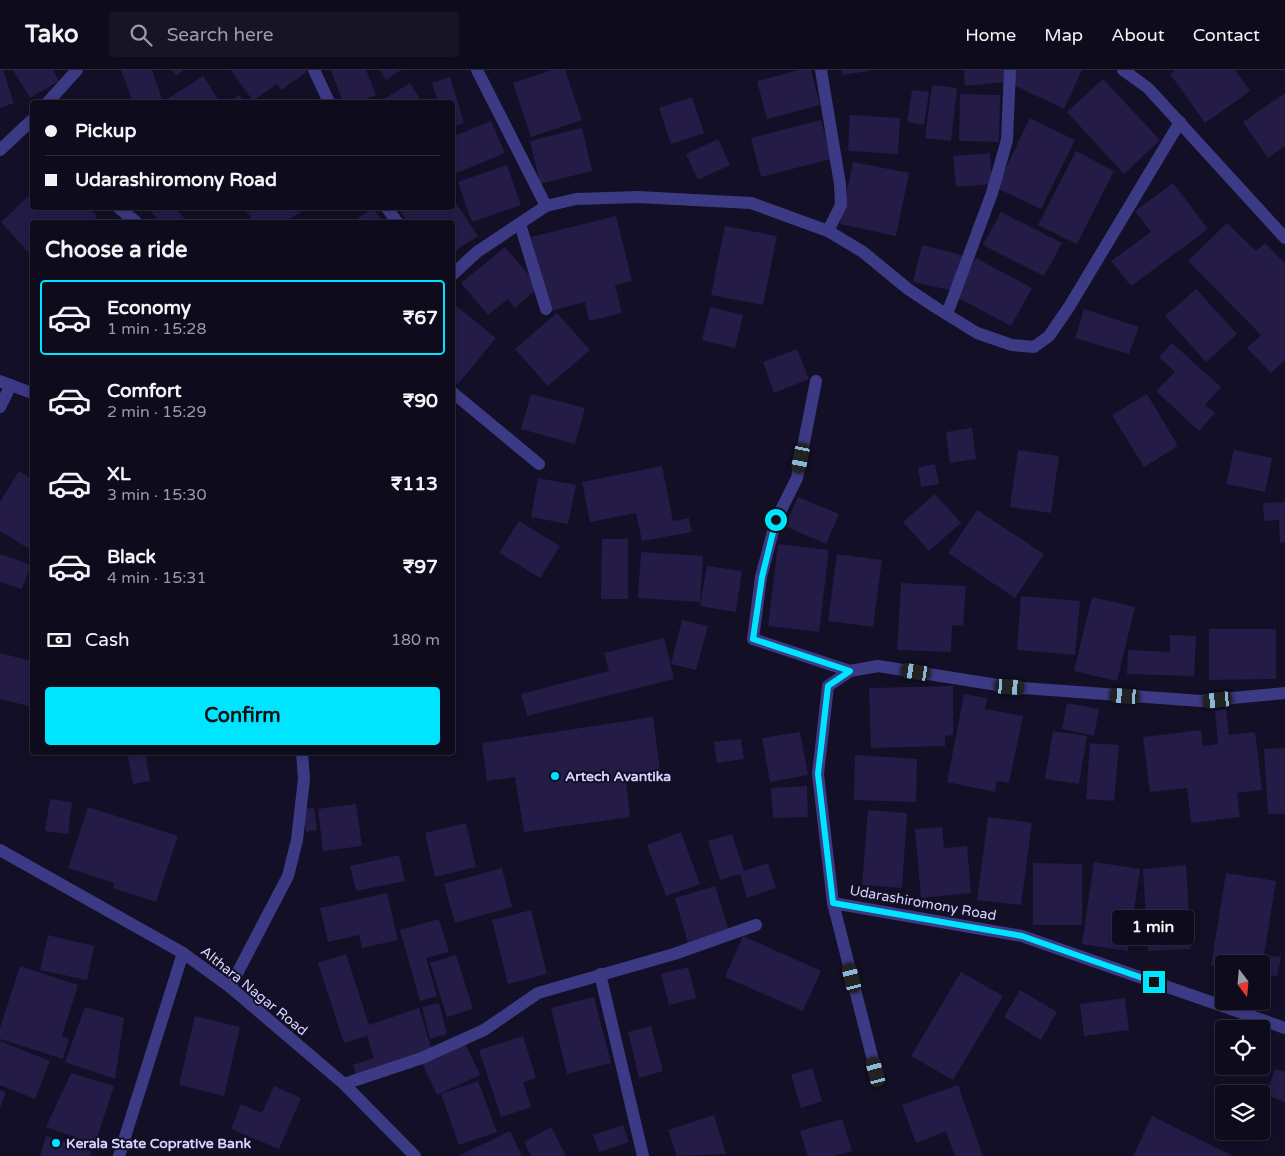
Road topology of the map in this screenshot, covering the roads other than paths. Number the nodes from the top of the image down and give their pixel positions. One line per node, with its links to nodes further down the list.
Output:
1 (77, 70): 7 (street)
2 (314, 70): 8 (street)
3 (477, 70): 12 (street)
4 (821, 70): 16 (street)
5 (1010, 70): 20 (street)
6 (1123, 70): 9 (street)
7 (50, 100)
8 (328, 100)
9 (1180, 122): 17 (street); 20 (street)
10 (30, 125): 11 (street)
11 (0, 150)
12 (546, 206): 15 (street); 16 (street)
13 (121, 210): 14 (street)
14 (134, 220)
15 (520, 224): 18 (street); 19 (street)
16 (828, 231): 20 (street)
17 (1285, 238)
18 (455, 272)
19 (546, 309)
20 (947, 314)
21 (816, 381): 27 (street)
22 (5, 383): 23 (street); 25 (street)
23 (30, 392)
24 (455, 395): 26 (street)
25 (0, 408)
26 (538, 464)
27 (850, 671): 28 (street, Udarashiromony Road); 31 (street, Udarashiromony Road)
28 (1285, 693)
29 (302, 755): 35 (street)
30 (0, 850): 33 (street, Althara Nagar Road)
31 (833, 903): 36 (street, Udarashiromony Road); 37 (street)
32 (756, 925): 34 (street)
33 (183, 953): 35 (street, Althara Nagar Road); 39 (street)
34 (600, 974): 38 (street); 41 (street)
35 (230, 987): 38 (street, Althara Nagar Road)
36 (1285, 1028)
37 (876, 1072)
38 (344, 1084): 40 (street, Althara Nagar Road)
39 (119, 1156)
40 (415, 1156)
41 (643, 1156)

